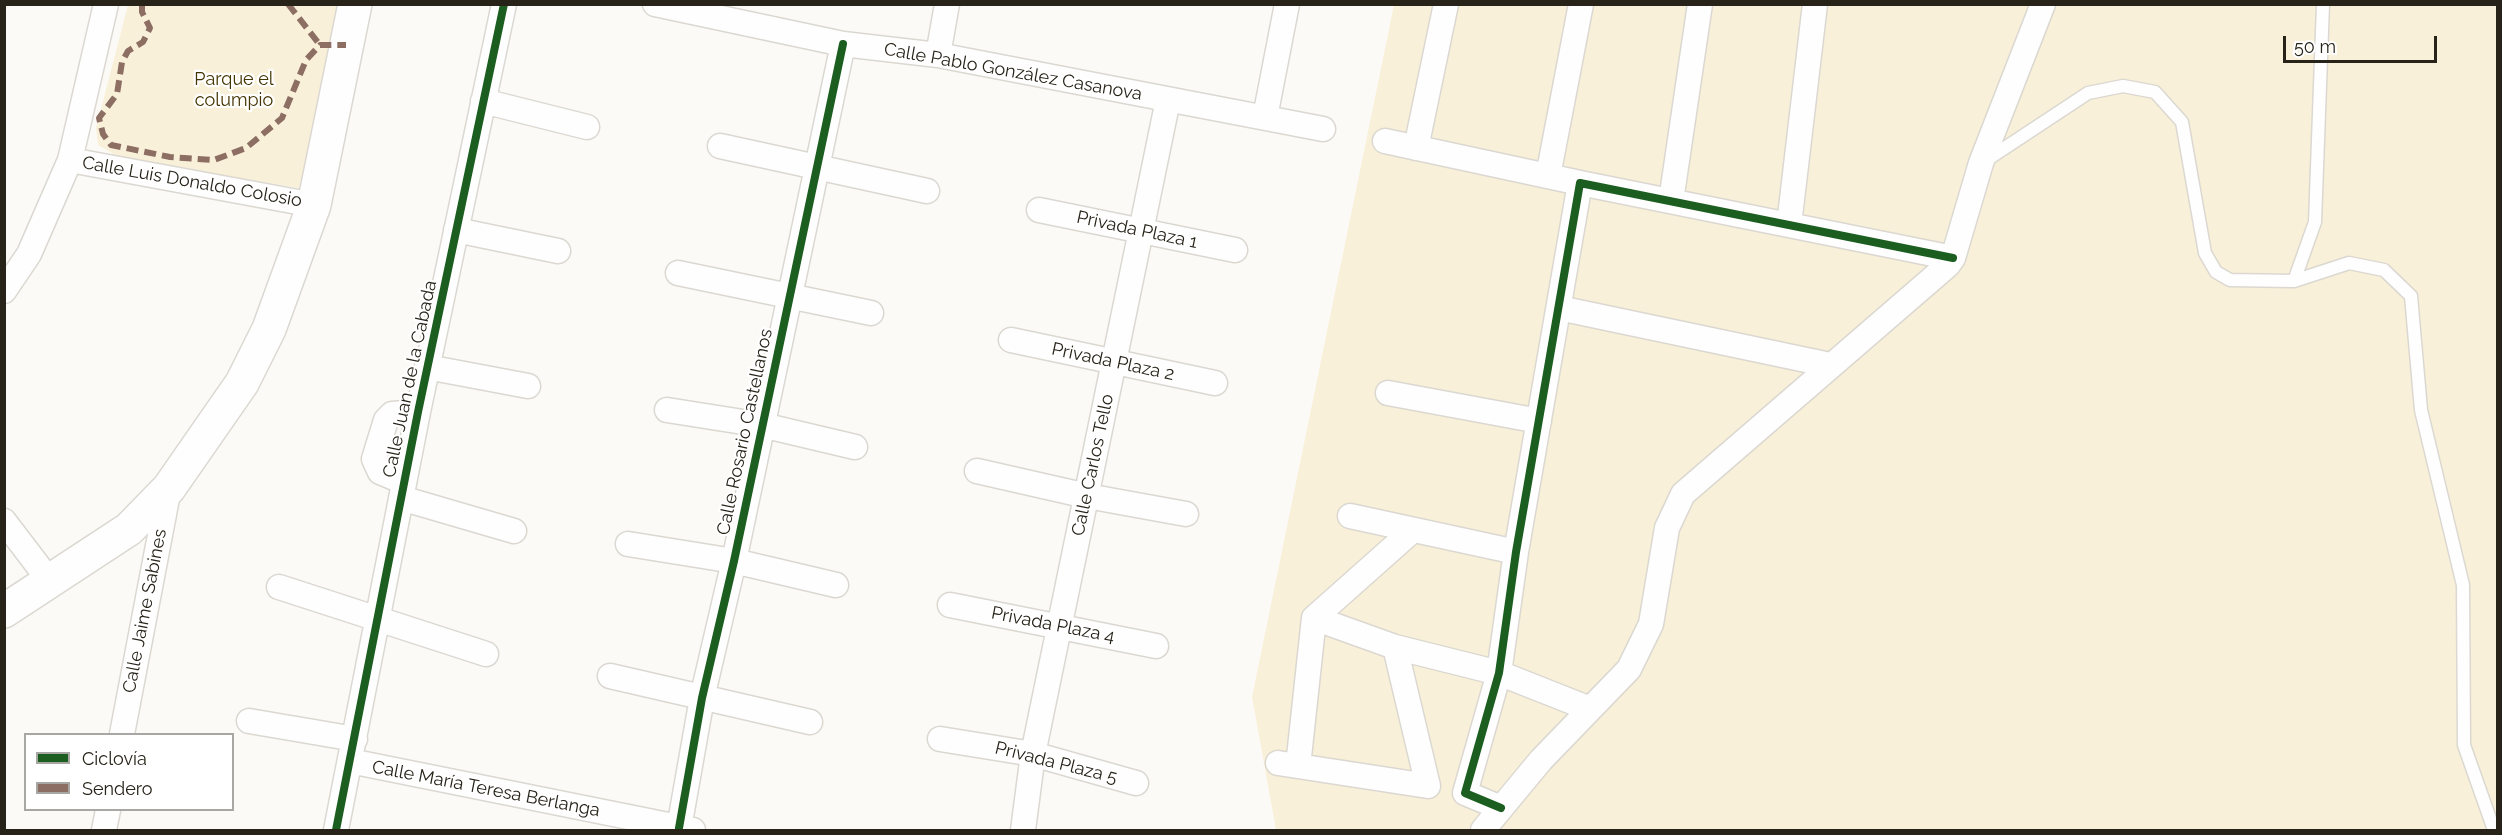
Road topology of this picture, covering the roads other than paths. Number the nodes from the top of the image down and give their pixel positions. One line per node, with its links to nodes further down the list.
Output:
1 (106, 4): 23 (street)
2 (355, 4): 30 (main road)
3 (504, 4): 16 (street, Calle Juan de la Cabada)
4 (655, 4): 13 (street, Calle Pablo González Casanova)
5 (947, 4): 14 (street)
6 (1287, 4): 17 (street)
7 (1446, 4): 22 (street)
8 (1581, 4): 26 (street)
9 (1700, 4): 29 (street)
10 (1815, 4): 32 (street)
11 (2323, 4): 39 (lane)
12 (2037, 5): 24 (street)
13 (843, 44): 14 (street, Calle Pablo González Casanova); 25 (street, Calle Rosario Castellanos)
14 (938, 55): 15 (street, Calle Pablo González Casanova)
15 (1168, 100): 17 (street, Calle Pablo González Casanova); 34 (street, Calle Carlos Tello)
16 (483, 101): 18 (street); 33 (street, Calle Juan de la Cabada)
17 (1264, 117): 19 (street, Calle Pablo González Casanova)
18 (587, 127)
19 (1323, 129)
20 (1385, 141): 22 (street)
21 (720, 146): 25 (street)
22 (1416, 148): 26 (street)
23 (70, 160): 30 (street, Calle Luis Donaldo Colosio); 40 (street)
24 (1981, 163): 37 (street); 39 (lane)
25 (816, 167): 28 (street); 41 (street, Calle Rosario Castellanos)
26 (1548, 176): 27 (street)
27 (1580, 183): 29 (street); 42 (street)
28 (927, 191)
29 (1671, 201): 32 (street)
30 (314, 205): 57 (main road)
31 (1039, 210): 34 (street, Privada Plaza 1)
32 (1789, 225): 37 (street)
33 (456, 230): 36 (street); 47 (street, Calle Juan de la Cabada)
34 (1142, 232): 35 (street, Privada Plaza 1); 45 (street, Calle Carlos Tello)
35 (1235, 250)
36 (558, 251)
37 (1953, 258): 46 (street)
38 (678, 273): 41 (street)
39 (2294, 281): 99 (lane)
40 (4, 291)
41 (789, 294): 43 (street); 54 (street, Calle Rosario Castellanos)
42 (1559, 308): 46 (street); 53 (street)
43 (871, 313)
44 (1011, 340): 45 (street, Privada Plaza 2)
45 (1114, 362): 48 (street, Privada Plaza 2); 59 (street, Calle Carlos Tello)
46 (1830, 365): 82 (street)
47 (428, 367): 49 (street); 52 (street, Calle Juan de la Cabada)
48 (1215, 383)
49 (528, 386)
50 (1388, 393): 53 (street)
51 (667, 410): 54 (street)
52 (418, 412): 58 (street, Calle Juan de la Cabada); 58 (street)
53 (1539, 421): 66 (street)
54 (762, 425): 55 (street); 67 (street, Calle Rosario Castellanos)
55 (855, 447)
56 (977, 471): 59 (street)
57 (169, 488): 68 (main road); 85 (street, Calle Jaime Sabines)
58 (402, 490): 64 (street); 73 (street, Calle Juan de la Cabada)
59 (1087, 496): 60 (street); 75 (street, Calle Carlos Tello)
60 (1186, 514)
61 (1350, 516): 63 (street)
62 (4, 521): 68 (street)
63 (1413, 530): 66 (street); 74 (street)
64 (514, 531)
65 (628, 544): 67 (street)
66 (1516, 552): 79 (street)
67 (734, 561): 69 (street); 81 (street, Calle Rosario Castellanos)
68 (49, 580): 72 (main road)
69 (836, 585)
70 (279, 587): 73 (street)
71 (950, 605): 75 (street, Privada Plaza 4)
72 (4, 611)
73 (377, 618): 78 (street); 87 (street, Calle Juan de la Cabada)
74 (1314, 618): 77 (street); 90 (street)
75 (1059, 625): 76 (street, Privada Plaza 4); 88 (street, Calle Carlos Tello)
76 (1156, 646)
77 (1395, 647): 79 (street); 90 (street)
78 (486, 654)
79 (1499, 673): 82 (street); 91 (street)
80 (610, 676): 81 (street)
81 (702, 698): 84 (street); 94 (street, Calle Rosario Castellanos)
82 (1590, 709): 92 (street)
83 (249, 721): 87 (street, Calle María Teresa Berlanga)
84 (810, 722)
85 (122, 733)
86 (940, 739): 88 (street, Privada Plaza 5)
87 (352, 750): 94 (street, Calle María Teresa Berlanga); 96 (street, Calle Juan de la Cabada)
88 (1033, 754): 89 (street, Privada Plaza 5); 97 (street, Calle Carlos Tello)
89 (1136, 783)
90 (1428, 786): 91 (street)
91 (1465, 793): 92 (street)
92 (1502, 807): 98 (street)
93 (108, 811): 95 (street)
94 (686, 829)
95 (104, 831)
96 (336, 831)
97 (1023, 831)
98 (1483, 831)
99 (2494, 831)

